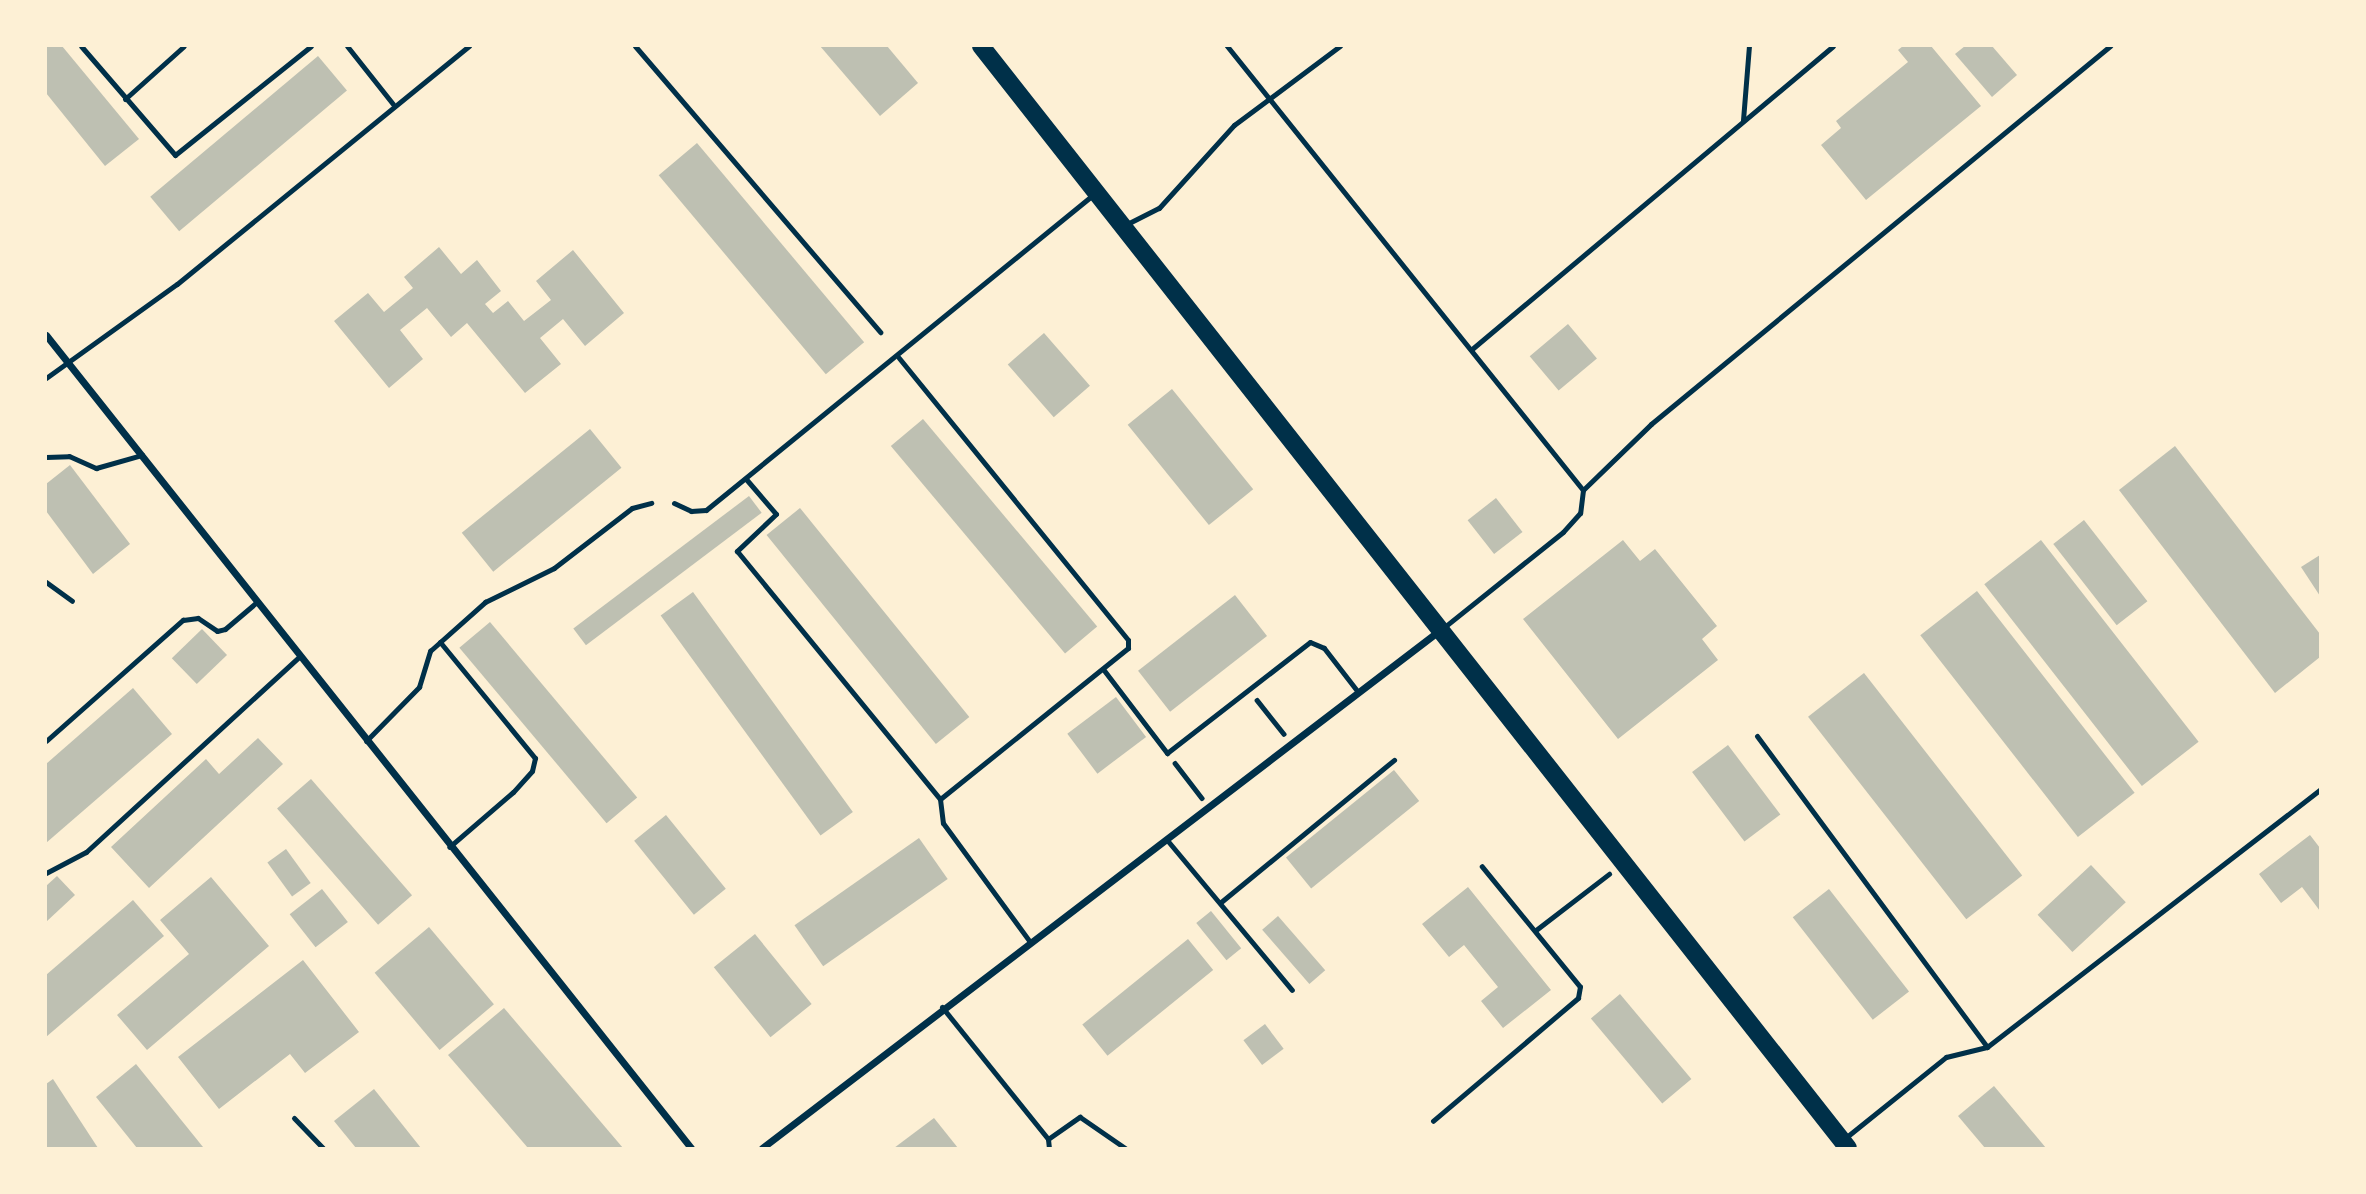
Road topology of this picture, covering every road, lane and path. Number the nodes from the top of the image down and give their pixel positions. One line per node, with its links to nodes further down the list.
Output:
1 (81, 46): 14 (lane)
2 (184, 46): 14 (lane)
3 (310, 46): 14 (lane)
4 (347, 46): 15 (lane)
5 (469, 46): 15 (lane)
6 (635, 46): 19 (lane)
7 (981, 46): 17 (main road)
8 (1227, 46): 13 (lane)
9 (1340, 46): 13 (lane)
10 (1749, 46): 16 (lane)
11 (1833, 46): 16 (lane)
12 (2110, 46): 28 (lane)
13 (1270, 98): 18 (lane); 21 (lane)
14 (125, 99)
15 (393, 104): 23 (lane)
16 (1742, 120): 21 (lane)
17 (1094, 194): 18 (main road); 22 (lane)
18 (1121, 227): 34 (main road)
19 (880, 332)
20 (46, 335): 23 (street)
21 (1472, 349): 28 (lane)
22 (899, 358): 27 (lane); 37 (lane)
23 (69, 362): 24 (lane); 25 (street)
24 (46, 379)
25 (142, 455): 26 (lane); 33 (street)
26 (46, 457)
27 (746, 479): 29 (lane); 47 (lane)
28 (1583, 490): 34 (lane)
29 (674, 502)
30 (651, 503): 35 (lane)
31 (46, 582): 32 (lane)
32 (72, 601)
33 (258, 601): 36 (street); 41 (lane)
34 (1441, 630): 39 (street); 51 (main road)
35 (440, 642): 42 (lane); 50 (lane)
36 (300, 656): 42 (street); 53 (lane)
37 (1103, 668): 44 (lane); 47 (lane)
38 (1248, 689): 39 (lane); 43 (path); 44 (lane)
39 (1358, 692): 43 (street)
40 (1757, 736): 59 (lane)
41 (46, 741)
42 (366, 741): 50 (street)
43 (1291, 743): 48 (street)
44 (1167, 753): 48 (path)
45 (1394, 760): 54 (lane)
46 (2320, 790): 59 (lane)
47 (940, 799): 56 (lane)
48 (1209, 807): 49 (street)
49 (1167, 840): 54 (lane); 56 (street)
50 (449, 847): 65 (street)
51 (1621, 865): 55 (path); 63 (main road)
52 (1482, 867): 55 (path)
53 (46, 873)
54 (1220, 902): 57 (lane)
55 (1536, 930): 61 (path)
56 (1030, 942): 58 (street)
57 (1292, 990)
58 (942, 1007): 62 (lane); 66 (street)
59 (1987, 1047): 63 (lane)
60 (294, 1118): 64 (lane)
61 (1433, 1121)
62 (1048, 1139): 67 (lane); 68 (lane)
63 (1845, 1145)
64 (323, 1149)
65 (691, 1149)
66 (762, 1149)
67 (1049, 1149)
68 (1125, 1149)

